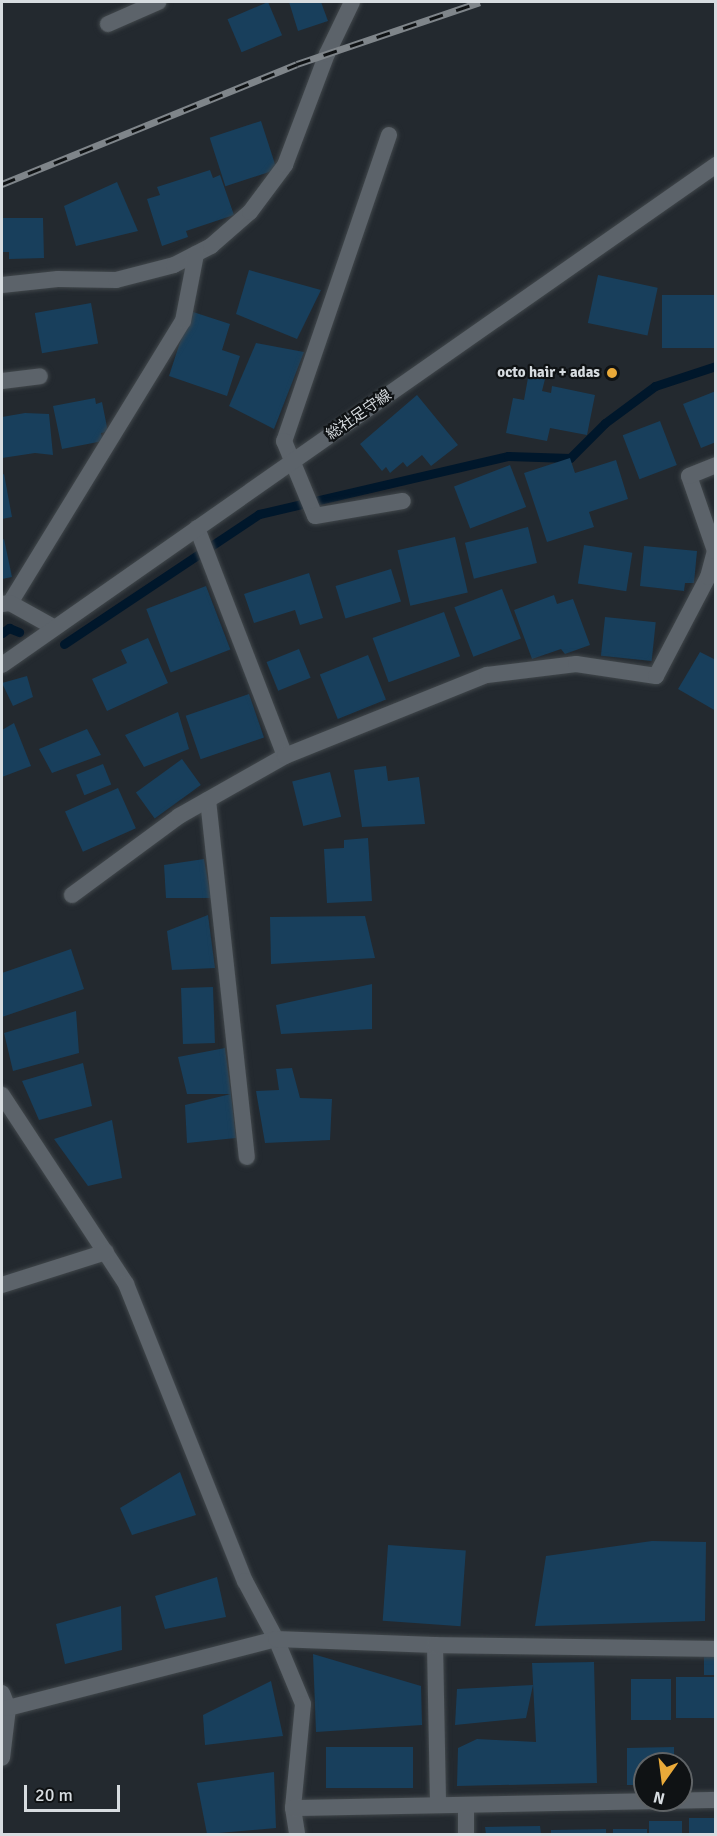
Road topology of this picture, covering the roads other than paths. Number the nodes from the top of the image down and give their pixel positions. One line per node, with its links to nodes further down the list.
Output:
1 (158, 2): 3 (street)
2 (352, 2): 6 (street)
3 (108, 24)
4 (388, 135): 10 (street)
5 (716, 165): 10 (street, 総社足守線)
6 (196, 254): 7 (street); 15 (street)
7 (2, 285)
8 (40, 376): 9 (street)
9 (2, 381)
10 (293, 461): 12 (street); 13 (street, 総社足守線)
11 (716, 465): 14 (street)
12 (403, 501)
13 (197, 528): 16 (street, 総社足守線); 18 (street)
14 (712, 579): 18 (street)
15 (6, 603): 16 (street)
16 (55, 628): 17 (street, 総社足守線)
17 (2, 665)
18 (285, 756): 19 (street)
19 (208, 800): 20 (street); 22 (street)
20 (72, 895)
21 (2, 1095): 23 (street)
22 (247, 1157)
23 (106, 1252): 24 (street); 25 (street)
24 (2, 1285)
25 (276, 1639): 26 (street); 28 (street); 33 (street)
26 (435, 1646): 27 (street); 31 (street)
27 (716, 1649)
28 (5, 1701): 29 (street)
29 (2, 1758)
30 (716, 1800): 32 (street)
31 (438, 1805): 32 (street); 33 (street)
32 (466, 1805): 35 (street)
33 (292, 1808): 34 (street)
34 (297, 1834)
35 (466, 1834)

